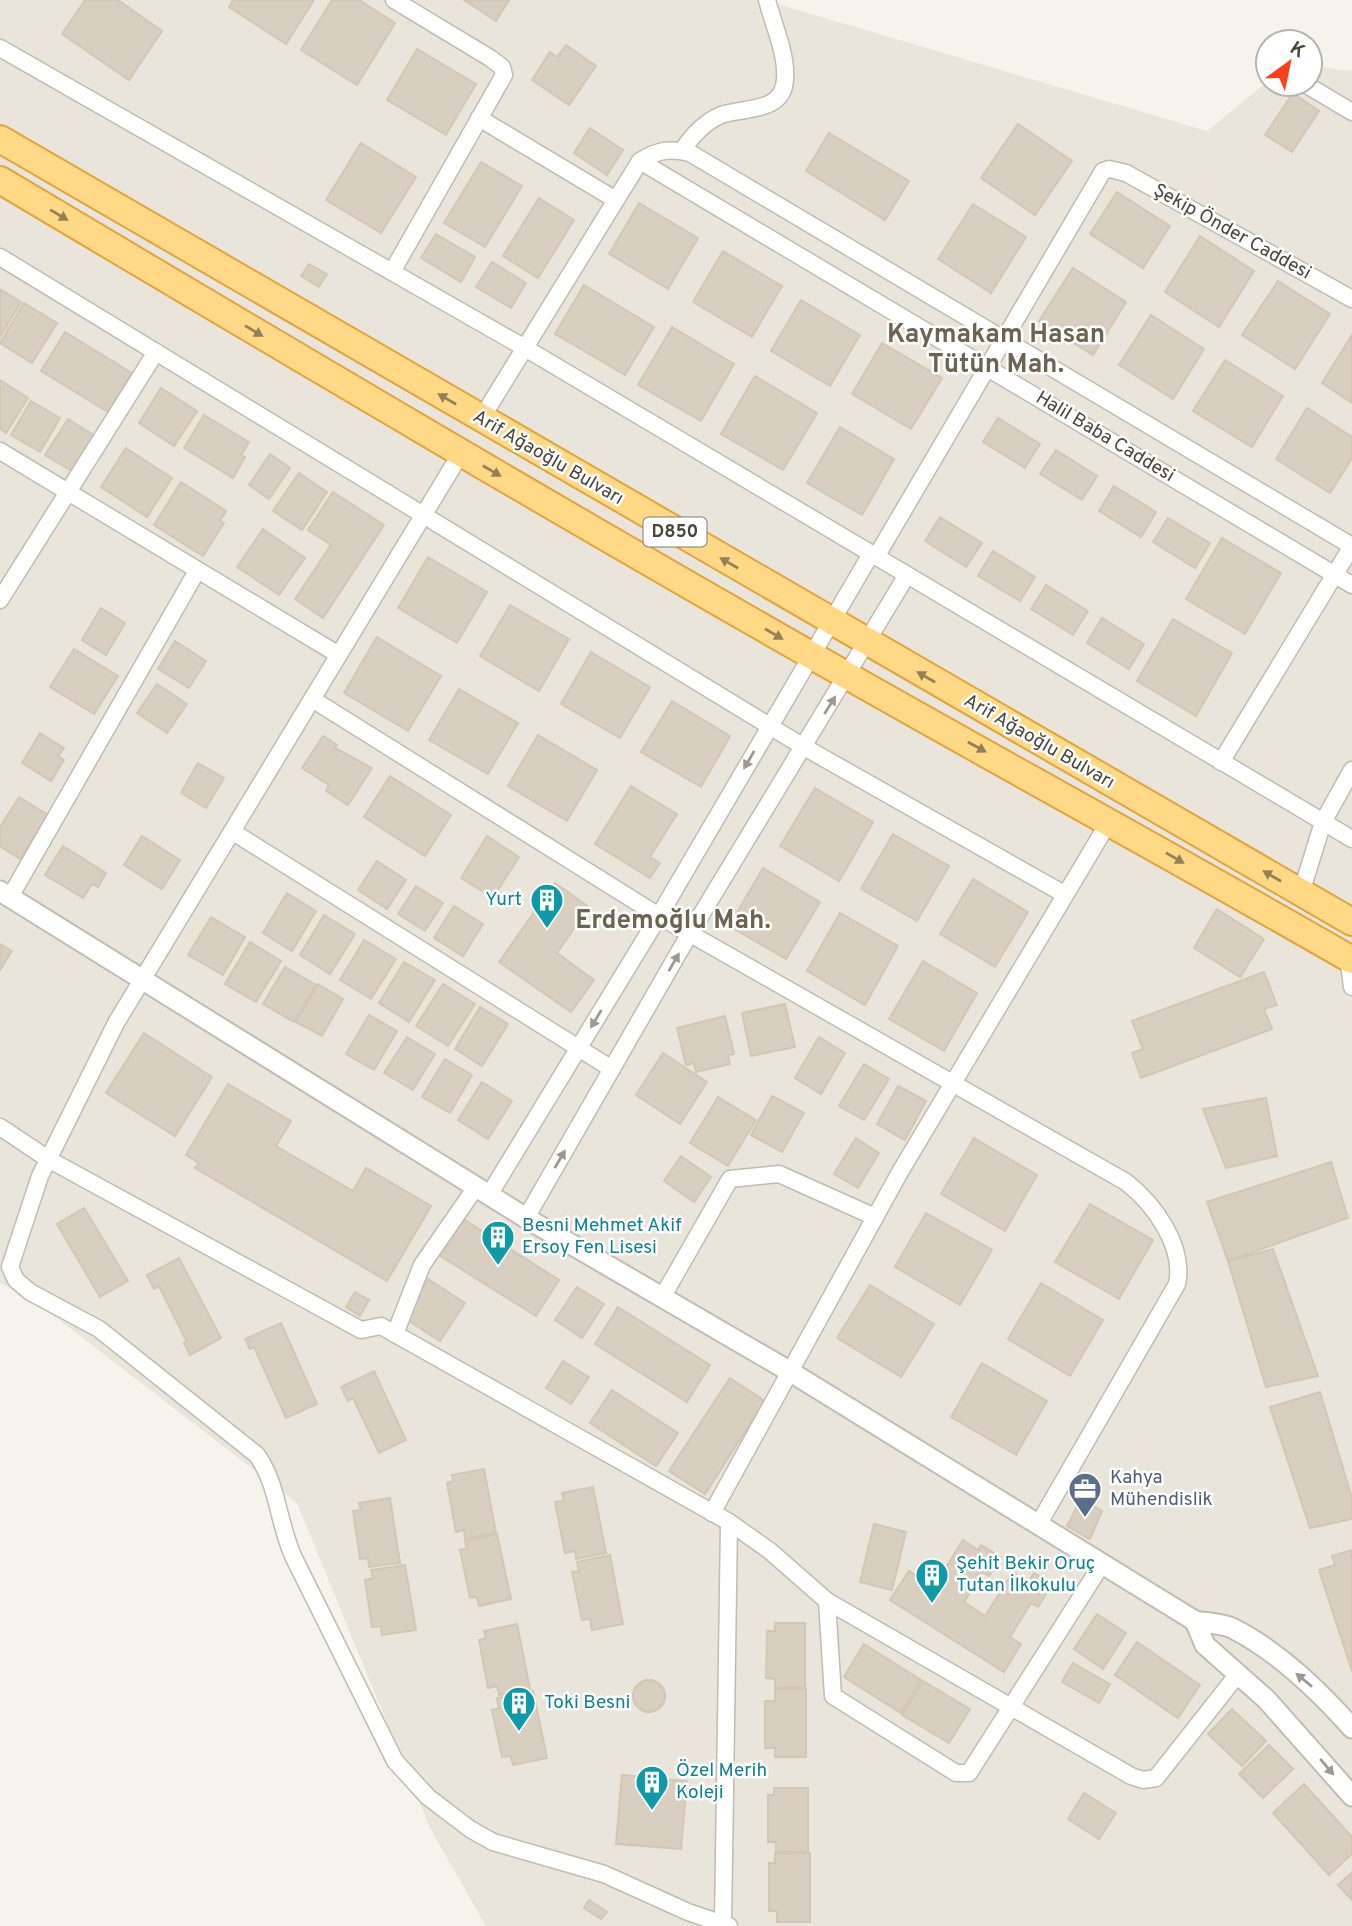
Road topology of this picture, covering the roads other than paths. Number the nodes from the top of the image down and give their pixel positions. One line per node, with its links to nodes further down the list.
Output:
1 (394, 0): 6 (street)
2 (767, 0): 8 (street)
3 (0, 48): 13 (street)
4 (1324, 95): 5 (street)
5 (1352, 112)
6 (479, 118): 11 (street); 13 (street)
7 (0, 139): 19 (highway, Arif Ağaoğlu Bulvarı / D850, one-way to 7)
8 (682, 151): 9 (street); 15 (street)
9 (640, 160): 11 (street); 18 (street, Halil Baba Caddesi)
10 (0, 180): 21 (highway, Arif Ağaoğlu Bulvarı / D850, one-way to 21)
11 (616, 200): 16 (street)
12 (0, 257): 17 (street)
13 (392, 272): 16 (street)
14 (1352, 299): 15 (street, Şekip Önder Caddesi)
15 (1003, 341): 18 (street); 24 (street)
16 (525, 348): 19 (street); 25 (street)
17 (156, 352): 22 (street); 23 (street)
18 (988, 366): 25 (street); 28 (street, Halil Baba Caddesi)
19 (481, 419): 31 (highway, Arif Ağaoğlu Bulvarı / D850, one-way to 19)
20 (0, 451): 22 (street)
21 (461, 453): 23 (street); 33 (highway, Arif Ağaoğlu Bulvarı / D850, one-way to 33)
22 (68, 493): 26 (street); 30 (street)
23 (424, 515): 34 (street); 37 (street)
24 (1352, 546): 28 (street)
25 (873, 555): 27 (street); 31 (street)
26 (197, 571): 34 (street); 46 (street)
27 (907, 575): 32 (street); 39 (street)
28 (1335, 575): 29 (street, Halil Baba Caddesi); 39 (street)
29 (1352, 585)
30 (0, 600)
31 (829, 621): 32 (highway, Arif Ağaoğlu Bulvarı / D850); 33 (street)
32 (866, 642): 35 (street); 45 (highway, Arif Ağaoğlu Bulvarı / D850, one-way to 32)
33 (810, 654): 35 (highway, Arif Ağaoğlu Bulvarı / D850); 37 (street)
34 (339, 655): 36 (street)
35 (848, 676): 38 (street, one-way to 35); 41 (highway, Arif Ağaoğlu Bulvarı / D850, one-way to 41)
36 (312, 699): 43 (street); 48 (street)
37 (770, 725): 38 (street); 48 (street, one-way to 48)
38 (804, 747): 47 (street); 50 (street)
39 (1221, 762): 42 (street)
40 (1352, 770): 42 (street)
41 (1110, 820): 47 (street); 51 (highway, Arif Ağaoğlu Bulvarı / D850, one-way to 51)
42 (1323, 822): 44 (street); 45 (street)
43 (233, 832): 52 (street); 54 (street)
44 (1352, 839)
45 (1301, 892): 49 (highway, Arif Ağaoğlu Bulvarı / D850)
46 (5, 894): 52 (street)
47 (1064, 894): 56 (street)
48 (659, 916): 50 (street); 54 (street, one-way to 54)
49 (1352, 922)
50 (690, 933): 55 (street, one-way to 50); 56 (street)
51 (1350, 959): 53 (street)
52 (144, 980): 58 (street); 59 (street)
53 (1352, 987)
54 (578, 1048): 55 (street); 59 (street)
55 (612, 1069): 61 (street, one-way to 55)
56 (951, 1085): 60 (street); 67 (street)
57 (0, 1127): 58 (street)
58 (48, 1159): 63 (street); 75 (street)
59 (482, 1191): 61 (street); 63 (street)
60 (875, 1217): 62 (street); 64 (street)
61 (526, 1218): 62 (street)
62 (663, 1296): 64 (street)
63 (395, 1334): 65 (street)
64 (789, 1371): 65 (street); 67 (street)
65 (712, 1513): 66 (street)
66 (729, 1522): 69 (street); 75 (street)
67 (1038, 1525): 68 (street)
68 (1102, 1564): 70 (street); 72 (street)
69 (827, 1601): 72 (street); 72 (street)
70 (1195, 1621): 71 (street); 73 (street, one-way to 70)
71 (1238, 1674): 72 (street); 74 (street, one-way to 74)
72 (1012, 1707)
73 (1352, 1728)
74 (1352, 1797)
75 (726, 1925)

